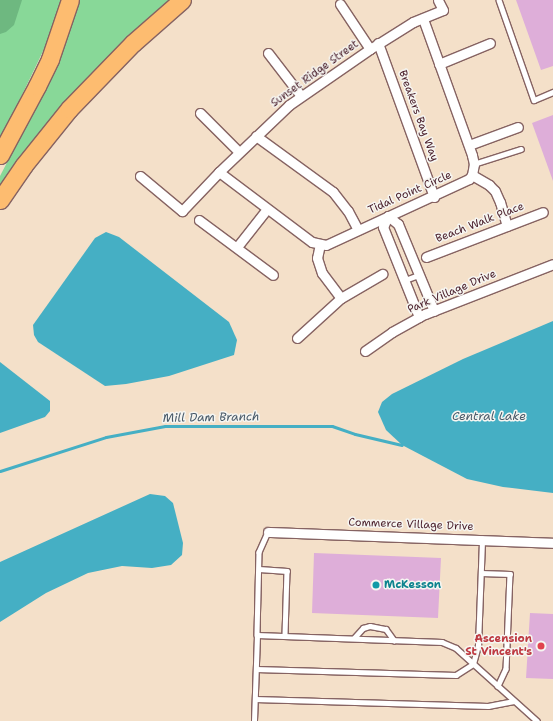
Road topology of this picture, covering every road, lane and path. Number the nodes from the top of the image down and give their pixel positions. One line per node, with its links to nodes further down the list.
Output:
1 (70, 0): 20 (highway)
2 (182, 0): 26 (highway)
3 (438, 0): 6 (street, Sunset Ridge Street)
4 (499, 0): 12 (lane)
5 (340, 4): 9 (street)
6 (423, 19): 7 (street, Sunset Ridge Street); 11 (street)
7 (378, 43): 9 (street, Sunset Ridge Street); 25 (street, Breakers Bay Way)
8 (490, 43): 11 (street)
9 (370, 48): 13 (street, Sunset Ridge Street)
10 (268, 53): 13 (street)
11 (439, 64): 17 (street)
12 (553, 92)
13 (301, 96): 16 (street, Sunset Ridge Street)
14 (200, 113): 19 (street)
15 (518, 127): 17 (street)
16 (256, 136): 19 (street, Sunset Ridge Street); 32 (street)
17 (469, 145): 21 (street)
18 (521, 149): 21 (lane)
19 (239, 152): 22 (street, Sunset Ridge Street)
20 (0, 155)
21 (474, 164): 23 (street)
22 (219, 172): 24 (street, Sunset Ridge Street); 27 (street)
23 (472, 175): 25 (street, Tidal Point Circle); 31 (street)
24 (140, 176)
25 (434, 197): 29 (street, Tidal Point Circle)
26 (0, 200)
27 (266, 209): 33 (street); 34 (street)
28 (543, 212): 31 (street, Beach Walk Place)
29 (388, 216): 32 (street, Tidal Point Circle); 39 (street); 40 (street)
30 (198, 220): 34 (street)
31 (507, 226): 35 (street, Beach Walk Place)
32 (358, 230): 33 (street, Tidal Point Circle)
33 (320, 244): 41 (street)
34 (237, 247): 38 (street)
35 (426, 256)
36 (553, 264): 42 (street, Park Village Drive)
37 (382, 274): 41 (street)
38 (273, 275)
39 (419, 275): 40 (lane); 42 (street)
40 (405, 280): 43 (street)
41 (341, 298): 44 (street)
42 (434, 311): 43 (street, Park Village Drive)
43 (420, 317): 45 (street, Park Village Drive)
44 (296, 338)
45 (365, 351)
46 (268, 532): 47 (street, Commerce Village Drive); 49 (lane)
47 (482, 539): 48 (street, Commerce Village Drive); 50 (lane)
48 (553, 543)
49 (259, 569): 51 (lane); 52 (lane)
50 (481, 573): 55 (lane); 57 (lane)
51 (257, 635): 52 (lane); 56 (lane)
52 (285, 636): 53 (lane)
53 (354, 638): 54 (lane); 54 (lane)
54 (394, 640): 55 (lane)
55 (473, 664): 56 (lane); 57 (lane)
56 (256, 668): 58 (lane)
57 (498, 686): 59 (lane)
58 (255, 699): 59 (lane); 60 (lane)
59 (514, 701): 61 (lane)
60 (254, 721)
61 (537, 721)

